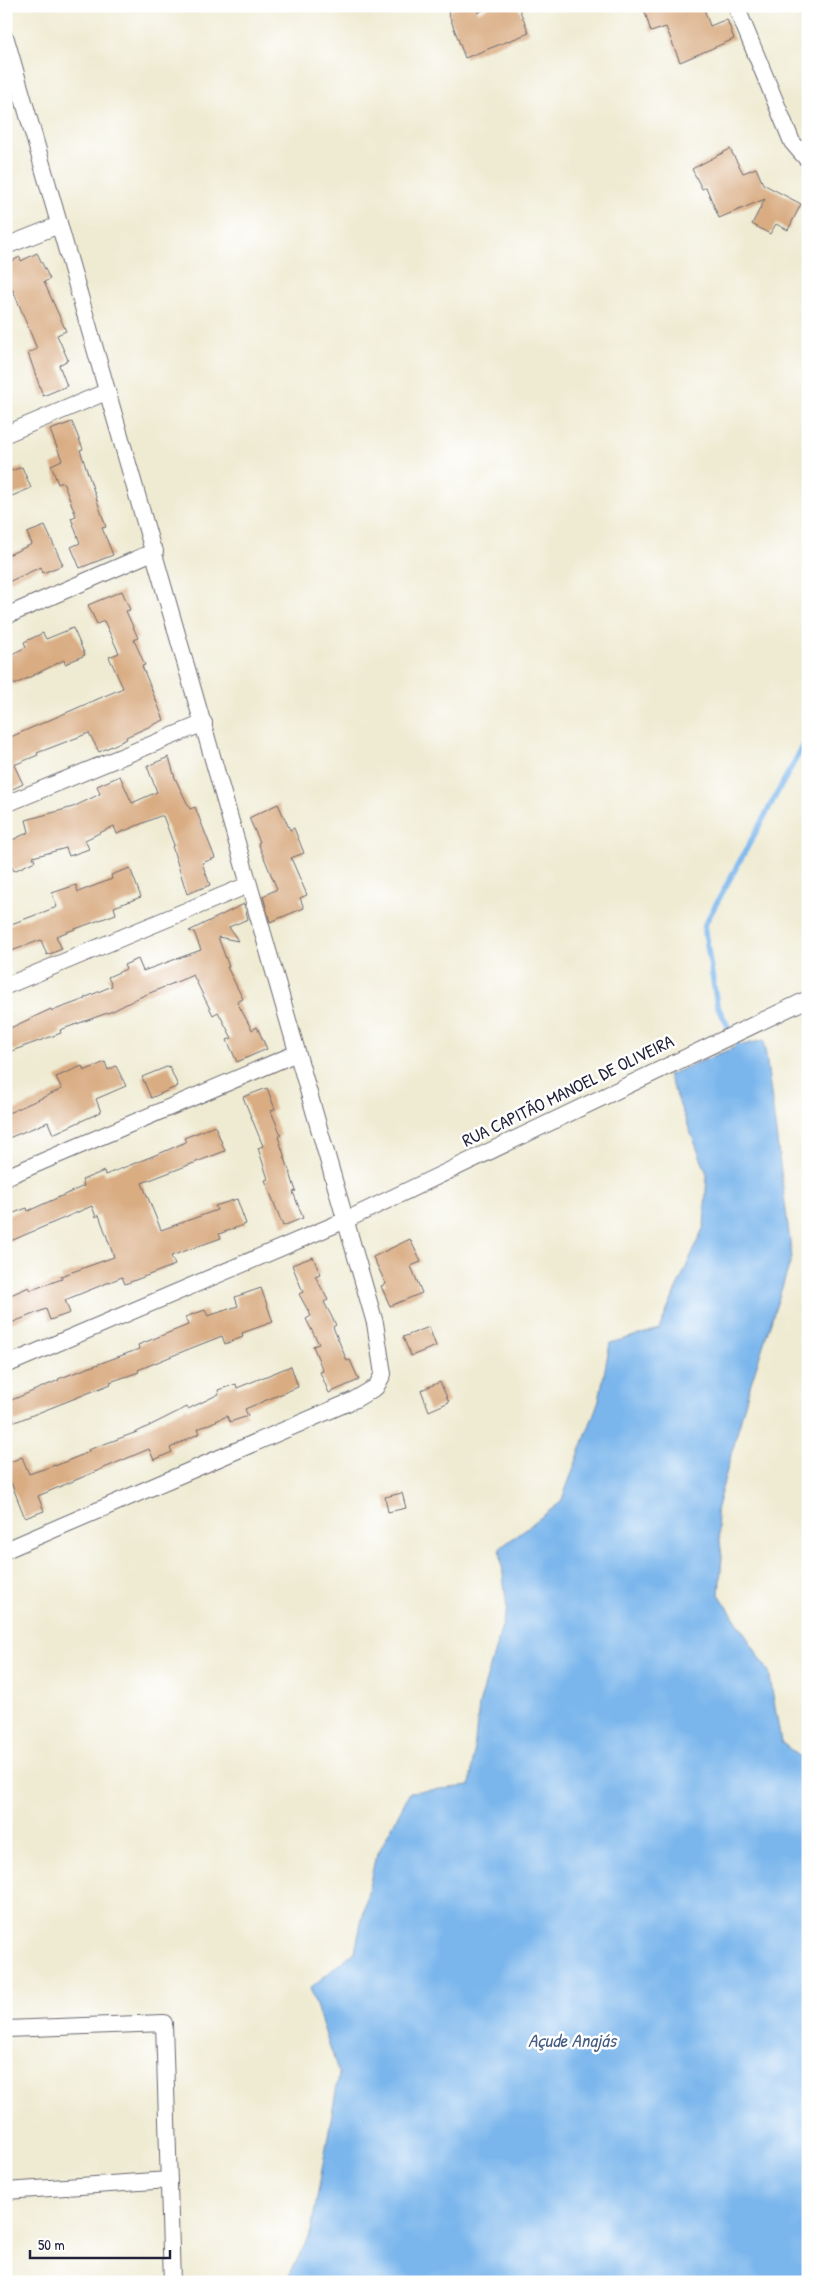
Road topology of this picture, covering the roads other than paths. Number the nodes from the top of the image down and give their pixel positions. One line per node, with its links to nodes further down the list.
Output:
1 (736, 6): 4 (street)
2 (6, 39): 3 (street)
3 (9, 59): 5 (street)
4 (808, 158)
5 (58, 225): 6 (street); 7 (street)
6 (6, 246)
7 (106, 392): 8 (street); 9 (street)
8 (6, 434)
9 (155, 551): 10 (street); 11 (street)
10 (6, 616)
11 (204, 723): 12 (street); 13 (street)
12 (6, 804)
13 (248, 885): 14 (street); 16 (street)
14 (6, 986)
15 (808, 999): 18 (street, RUA CAPITÃO MANOEL DE OLIVEIRA)
16 (297, 1052): 17 (street); 18 (street)
17 (6, 1177)
18 (346, 1220): 19 (street, RUA CAPITÃO MANOEL DE OLIVEIRA); 20 (street)
19 (6, 1365)
20 (6, 1550)
21 (6, 2029): 22 (street)
22 (169, 2180): 23 (street); 24 (street)
23 (6, 2191)
24 (172, 2282)

